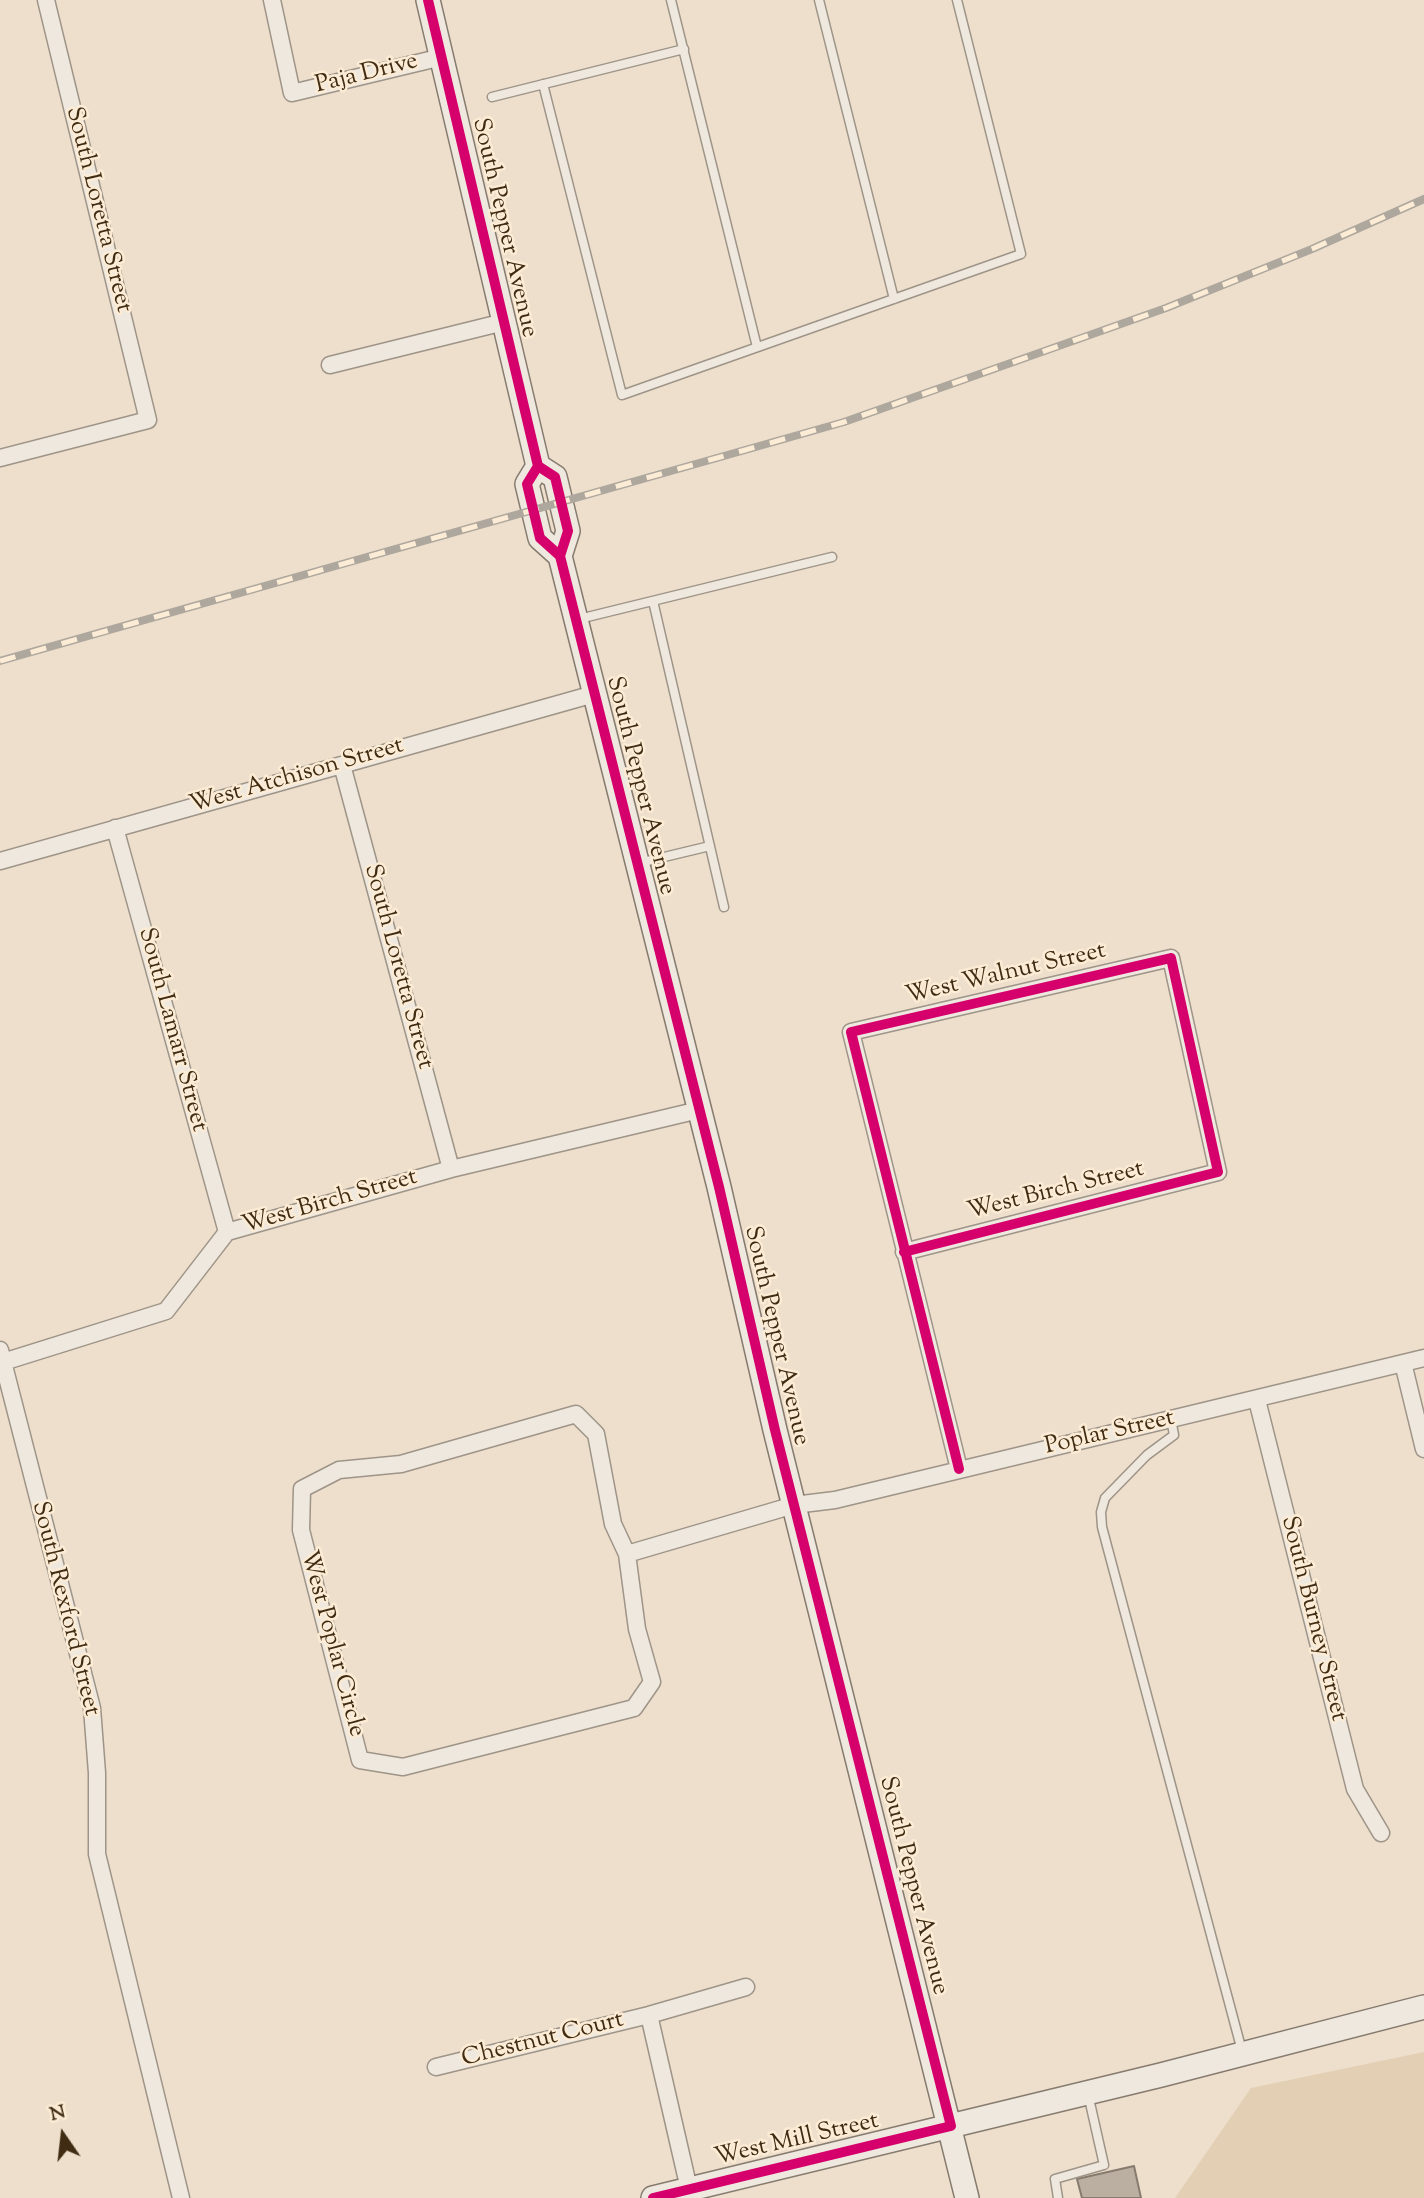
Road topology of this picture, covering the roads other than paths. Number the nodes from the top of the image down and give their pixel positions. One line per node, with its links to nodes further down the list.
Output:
1 (46, 0): 15 (street, South Loretta Street)
2 (272, 0): 8 (street, Paja Drive)
3 (428, 0): 8 (main road, South Pepper Avenue)
4 (671, 0): 7 (lane)
5 (820, 0): 11 (lane)
6 (957, 0): 11 (lane)
7 (684, 49): 9 (lane); 13 (lane)
8 (442, 57): 12 (main road, South Pepper Avenue)
9 (543, 84): 10 (lane); 13 (lane)
10 (492, 97)
11 (894, 299): 13 (lane)
12 (504, 322): 14 (street); 18 (main road, South Pepper Avenue)
13 (757, 347)
14 (330, 365)
15 (0, 458)
16 (832, 557): 17 (lane)
17 (653, 601): 18 (lane); 22 (lane)
18 (576, 620): 19 (main road, South Pepper Avenue)
19 (594, 695): 20 (street, West Atchison Street); 24 (main road, South Pepper Avenue)
20 (342, 765): 21 (street, West Atchison Street); 27 (street, South Loretta Street)
21 (115, 828): 23 (street, West Atchison Street); 29 (street, South Lamarr Street)
22 (710, 846): 24 (lane); 25 (lane)
23 (0, 861)
24 (636, 864): 26 (main road, South Pepper Avenue)
25 (724, 907)
26 (699, 1110): 27 (street, West Birch Street); 38 (main road, South Pepper Avenue)
27 (451, 1169): 29 (street, West Birch Street)
28 (1218, 1172): 30 (street, West Birch Street); 30 (street, West Walnut Street)
29 (227, 1232): 32 (street, West Birch Street)
30 (904, 1252): 37 (street)
31 (1424, 1358): 33 (street, Poplar Street)
32 (1, 1359): 49 (street, South Rexford Street)
33 (1403, 1363): 34 (street, Poplar Street); 36 (street)
34 (1257, 1400): 35 (street, Poplar Street); 40 (street, South Burney Street)
35 (1171, 1419): 37 (street, Poplar Street); 44 (lane)
36 (1424, 1449)
37 (958, 1469): 38 (street, Poplar Street)
38 (794, 1505): 39 (street, Poplar Street); 47 (main road, South Pepper Avenue)
39 (627, 1554): 39 (street, West Poplar Circle)
40 (1381, 1833)
41 (746, 1987): 43 (street, Chestnut Court)
42 (1424, 2007): 44 (main road, West Mill Street)
43 (649, 2015): 45 (street, Chestnut Court); 48 (street, Chestnut Court)
44 (1242, 2054): 46 (main road, West Mill Street)
45 (436, 2067)
46 (1088, 2092): 47 (main road, West Mill Street); 52 (lane)
47 (950, 2126): 48 (main road, West Mill Street); 51 (main road, South Pepper Avenue)
48 (690, 2193): 50 (main road, West Mill Street)
49 (181, 2198)
50 (653, 2198)
51 (967, 2198)
52 (1058, 2198)

